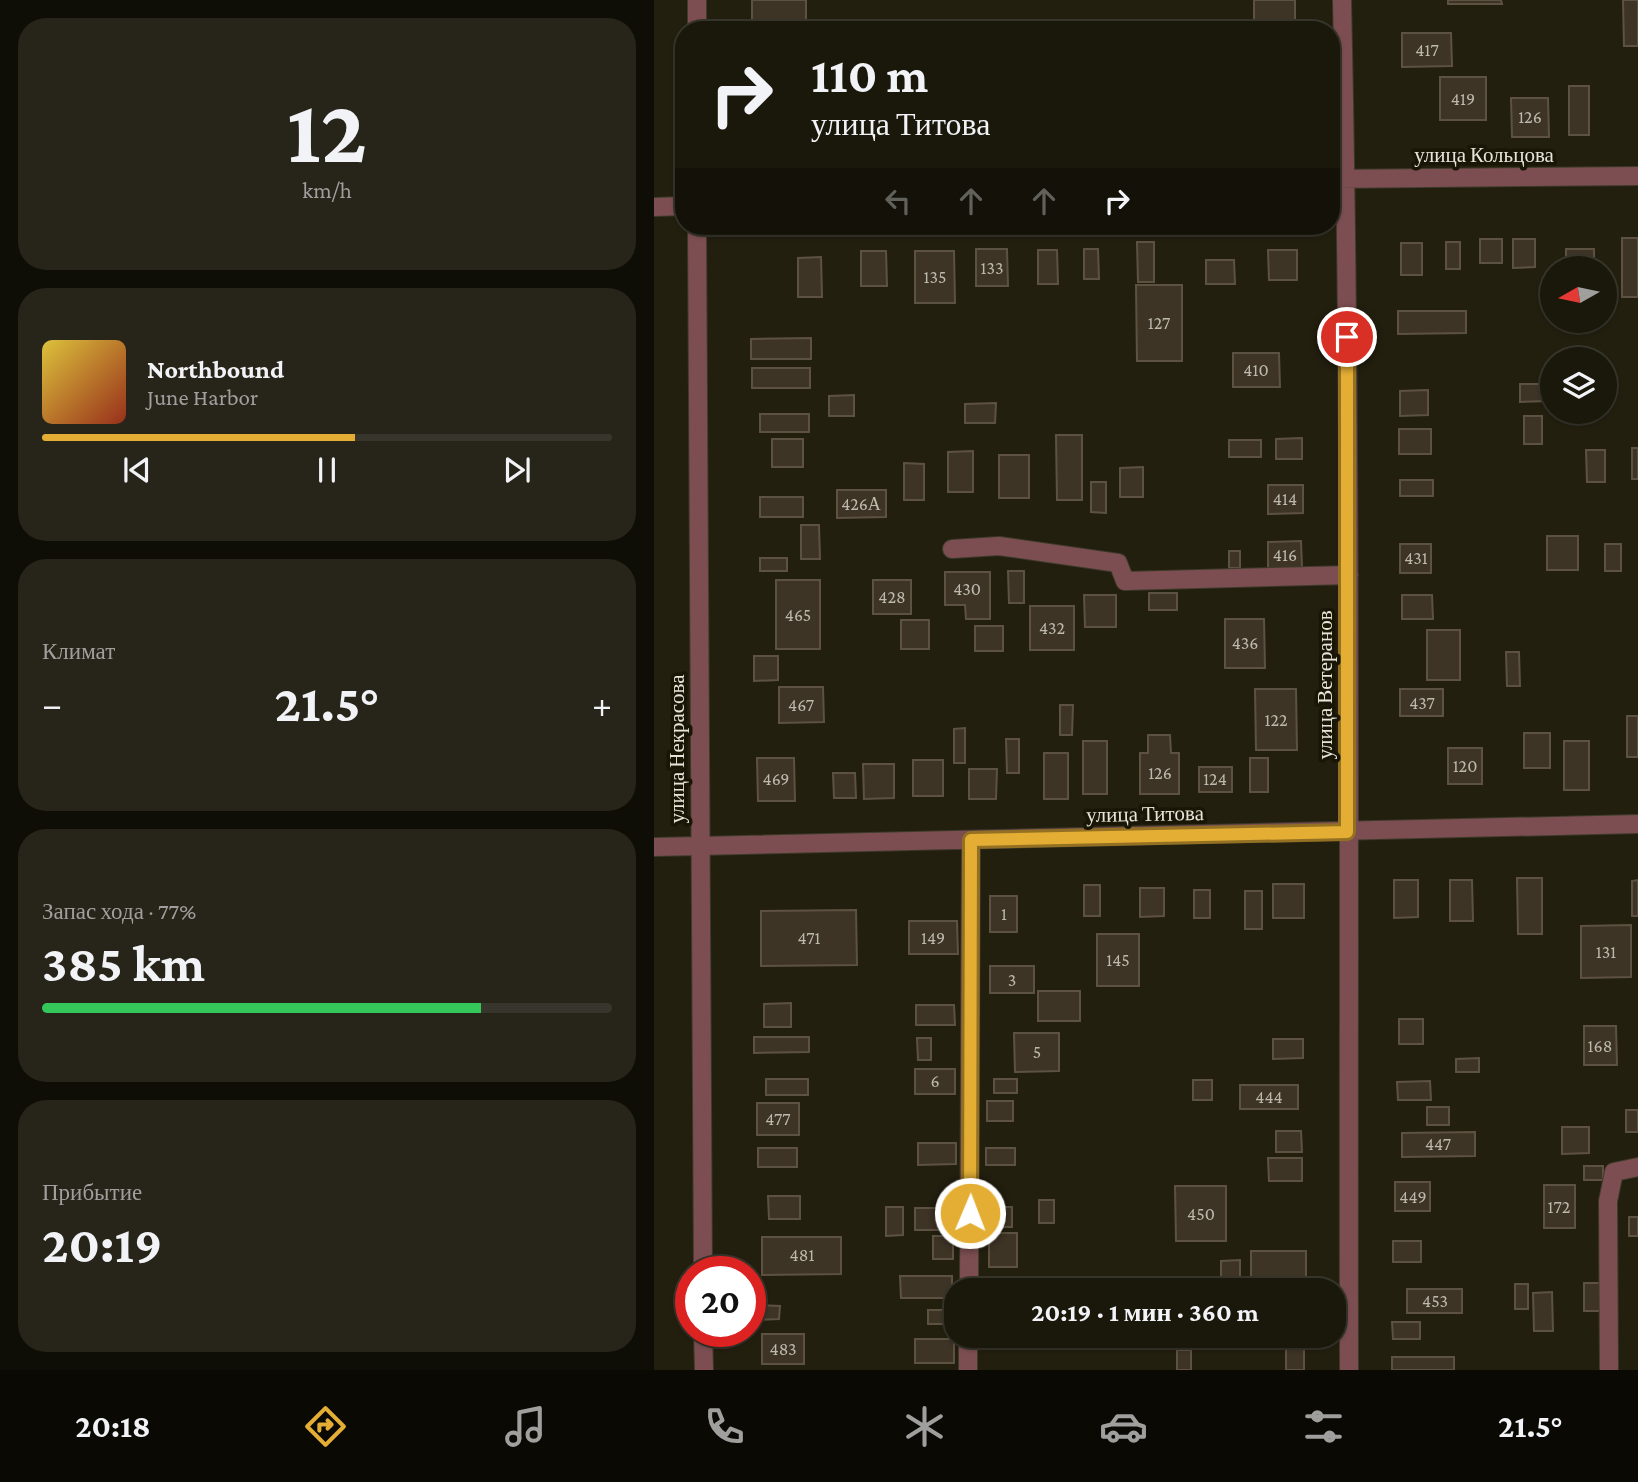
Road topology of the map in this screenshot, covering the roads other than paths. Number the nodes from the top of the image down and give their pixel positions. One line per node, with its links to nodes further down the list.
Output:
1 (697, 0): 3 (street)
2 (1342, 0): 4 (street, улица Ветеранов)
3 (697, 21)
4 (1340, 119)
5 (1638, 176): 6 (street, улица Кольцова)
6 (1340, 179)
7 (675, 206): 8 (street)
8 (654, 207)
9 (1340, 219): 12 (street, улица Ветеранов)
10 (697, 235): 16 (street, улица Некрасова)
11 (952, 548): 12 (street)
12 (1349, 575): 14 (street, улица Ветеранов)
13 (1638, 824): 14 (street, улица Титова)
14 (1347, 832): 15 (street, улица Титова); 25 (street, улица Ветеранов)
15 (971, 840): 16 (street, улица Титова); 20 (street)
16 (700, 846): 17 (street, улица Титова); 19 (street, улица Некрасова)
17 (654, 847)
18 (1638, 1167): 26 (street)
19 (703, 1256)
20 (969, 1278)
21 (704, 1347): 23 (street)
22 (968, 1348): 24 (street)
23 (704, 1370)
24 (968, 1370)
25 (1349, 1370)
26 (1609, 1370)

